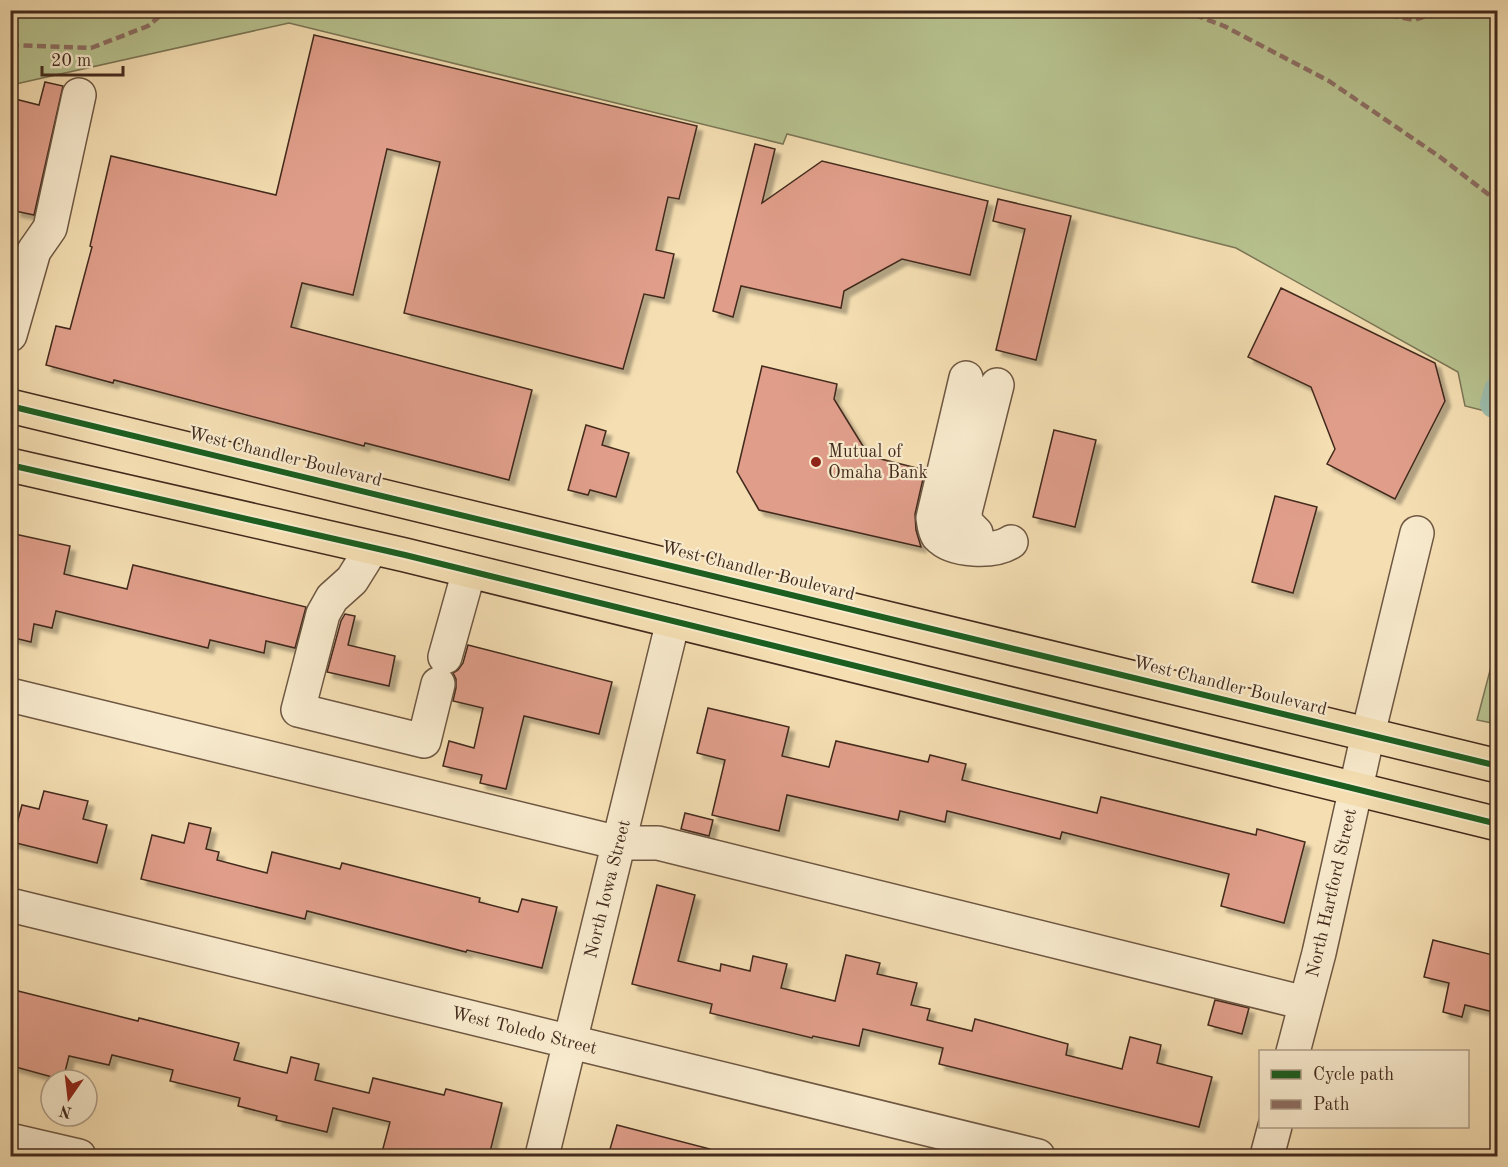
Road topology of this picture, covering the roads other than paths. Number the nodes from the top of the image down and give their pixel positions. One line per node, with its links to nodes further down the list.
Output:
1 (79, 95): 2 (street)
2 (22, 245): 3 (street)
3 (10, 335)
4 (10, 406): 12 (main road, West Chandler Boulevard)
5 (10, 465): 8 (main road)
6 (1417, 533): 12 (street, North Hartford Street)
7 (1012, 534): 7 (street)
8 (372, 548): 9 (main road); 9 (street)
9 (469, 571): 10 (main road)
10 (673, 621): 14 (main road); 16 (street, North Iowa Street)
11 (10, 695): 16 (street)
12 (1368, 734): 13 (main road, West Chandler Boulevard); 14 (street, North Hartford Street)
13 (1497, 766)
14 (1356, 789): 15 (main road); 18 (street, North Hartford Street)
15 (1497, 824)
16 (619, 843): 18 (street); 19 (street, North Iowa Street)
17 (10, 905): 19 (street, West Toledo Street)
18 (1305, 1003): 20 (street, North Hartford Street)
19 (571, 1042): 24 (street, North Iowa Street); 25 (street, West Toledo Street)
20 (1293, 1050)
21 (1274, 1128): 26 (street)
22 (10, 1140): 23 (street)
23 (78, 1156)
24 (542, 1156)
25 (1038, 1156)
26 (1267, 1156)

